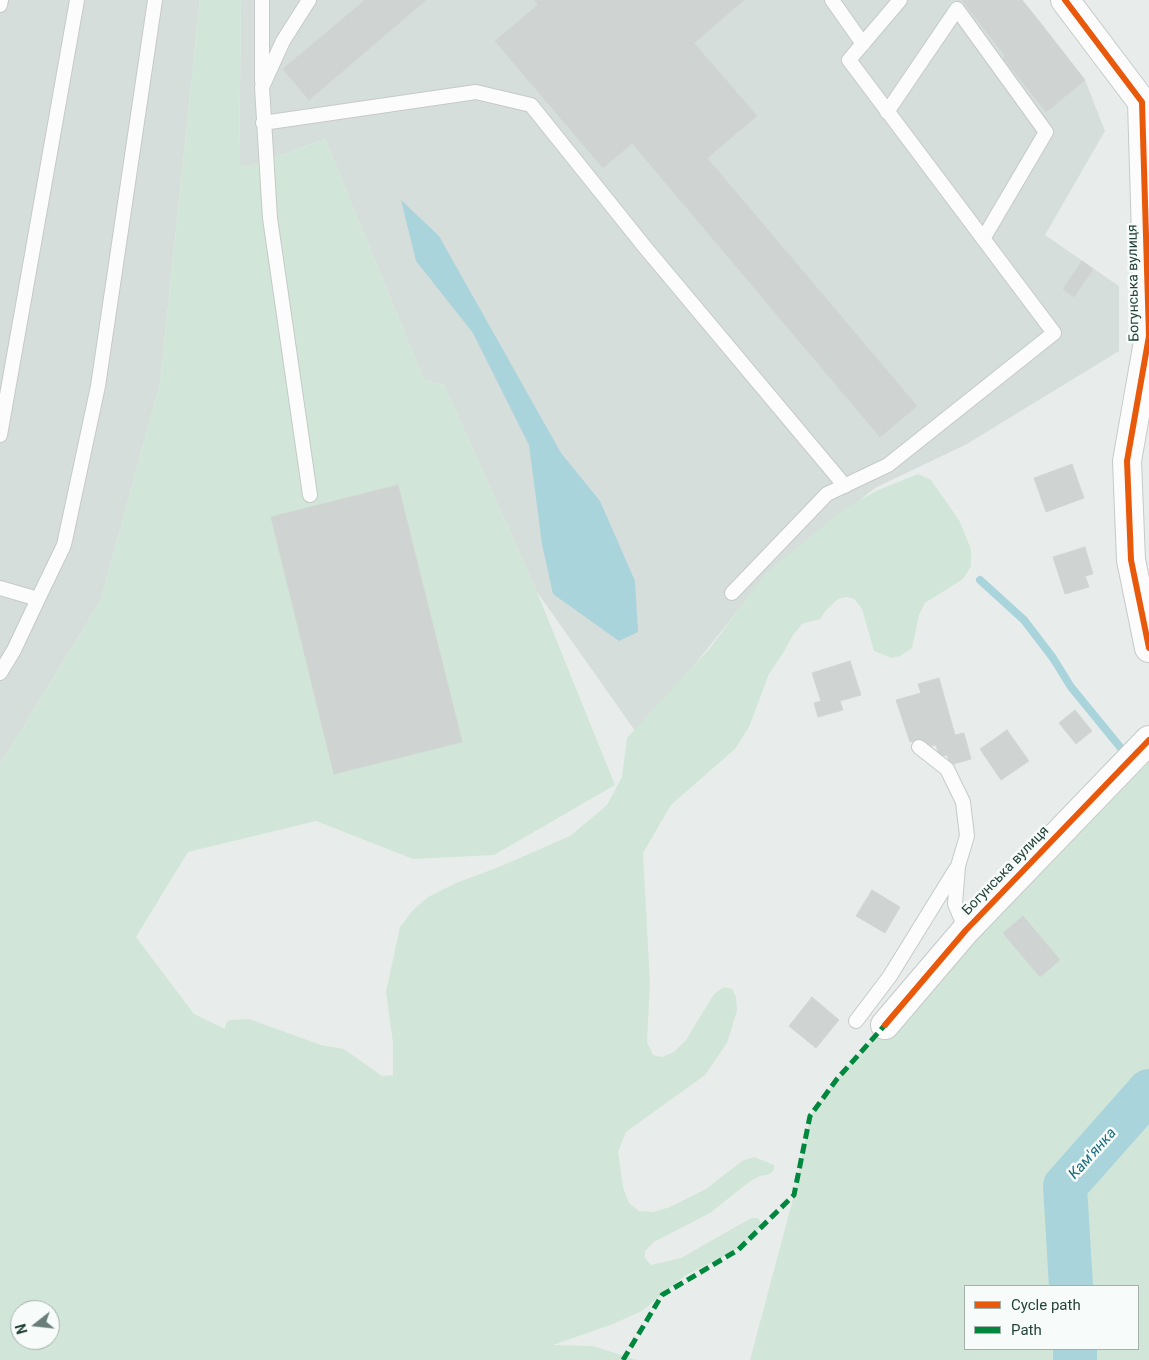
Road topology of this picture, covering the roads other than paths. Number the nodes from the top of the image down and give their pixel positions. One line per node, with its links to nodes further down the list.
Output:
1 (1, 0): 9 (lane)
2 (77, 0): 15 (lane)
3 (155, 0): 20 (lane)
4 (262, 0): 11 (lane)
5 (309, 0): 11 (lane)
6 (832, 0): 10 (lane)
7 (900, 0): 10 (lane)
8 (1065, 0): 21 (street, Богунська вулиця)
9 (0, 5)
10 (863, 44): 12 (lane)
11 (262, 87): 13 (lane)
12 (887, 112): 14 (lane); 14 (lane)
13 (264, 123): 16 (lane); 17 (lane)
14 (983, 239): 16 (lane)
15 (0, 435)
16 (845, 486): 19 (lane)
17 (310, 495)
18 (0, 588): 20 (lane)
19 (732, 593)
20 (38, 599): 22 (lane)
21 (1149, 648)
22 (0, 673)
23 (1149, 740): 26 (street, Богунська вулиця)
24 (919, 747): 25 (lane)
25 (958, 866): 26 (lane); 27 (lane)
26 (966, 930): 28 (street, Богунська вулиця)
27 (856, 1022)
28 (885, 1025)

